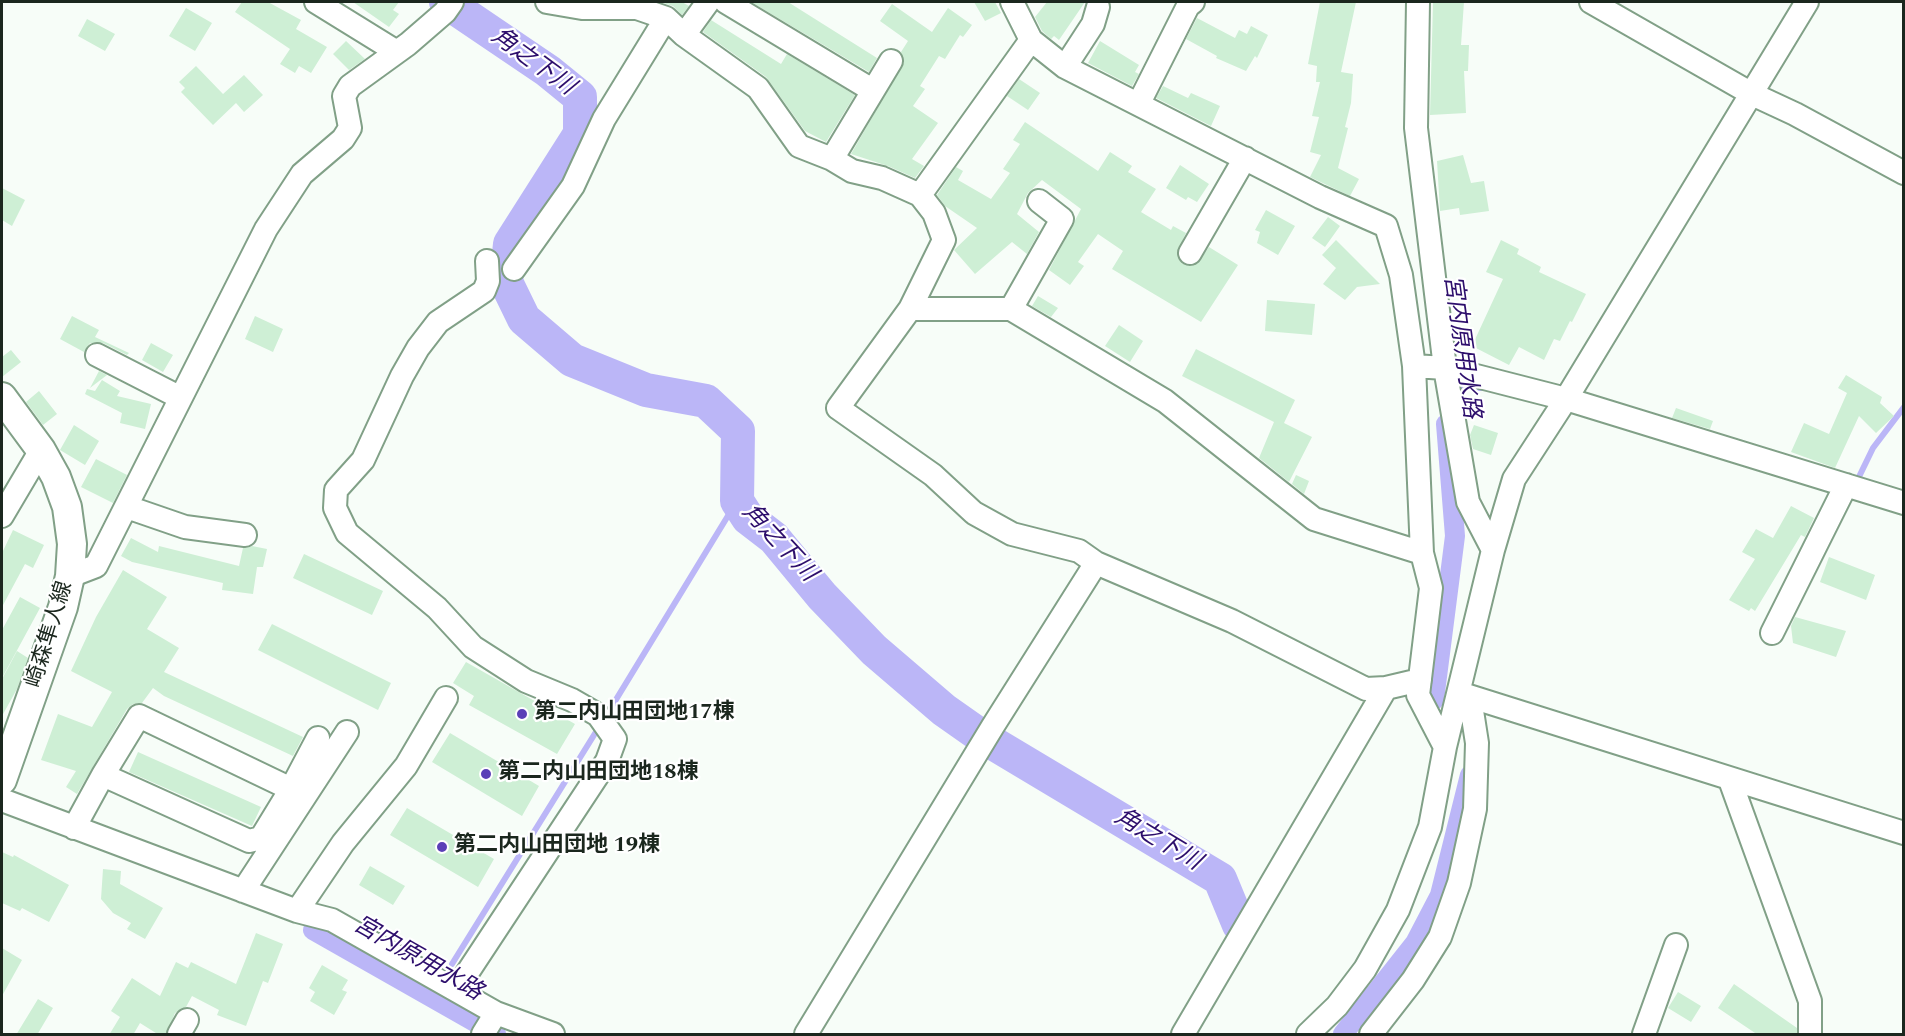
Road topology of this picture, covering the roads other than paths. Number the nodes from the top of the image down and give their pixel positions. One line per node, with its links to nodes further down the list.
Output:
1 (316, 2): 15 (street)
2 (547, 2): 12 (street)
3 (708, 2): 13 (street)
4 (726, 2): 18 (street)
5 (1012, 2): 14 (street)
6 (1193, 2): 20 (street)
7 (1418, 2): 33 (street)
8 (1591, 2): 19 (street)
9 (1807, 2): 19 (street)
10 (449, 7): 15 (street)
11 (1098, 8): 17 (street)
12 (666, 18): 13 (street); 28 (street)
13 (684, 35): 22 (street)
14 (1031, 40): 17 (street); 24 (street)
15 (397, 52): 35 (street)
16 (891, 61): 18 (street)
17 (1065, 67): 20 (street)
18 (872, 90): 22 (street)
19 (1752, 94): 23 (street); 36 (street)
20 (1139, 103): 21 (street)
21 (1245, 158): 26 (street); 32 (street)
22 (832, 159): 24 (street)
23 (1904, 174)
24 (921, 195): 29 (street)
25 (1039, 201): 30 (street)
26 (1190, 253)
27 (487, 261): 65 (street)
28 (514, 269)
29 (910, 309): 30 (street); 45 (street)
30 (1011, 309): 44 (street)
31 (97, 355): 35 (street)
32 (1414, 366): 33 (street); 44 (street)
33 (1446, 371): 36 (street); 43 (street)
34 (2, 397): 37 (main road, 崎森隼人線)
35 (179, 397): 40 (street)
36 (1566, 399): 38 (street); 43 (street)
37 (41, 450): 41 (street); 46 (main road, 崎森隼人線)
38 (1848, 491): 39 (street); 47 (street)
39 (1904, 503)
40 (127, 507): 42 (street); 46 (street)
41 (2, 516)
42 (245, 536)
43 (1493, 550): 50 (street)
44 (1422, 553): 48 (street)
45 (1096, 563): 49 (street); 68 (street)
46 (70, 576): 56 (main road, 崎森隼人線)
47 (1772, 633)
48 (1420, 680): 49 (street); 54 (street)
49 (1386, 688): 69 (street)
50 (1465, 695): 54 (street); 57 (street); 71 (street)
51 (446, 698): 63 (street)
52 (347, 732): 62 (street)
53 (318, 738): 58 (street)
54 (1445, 747): 70 (street)
55 (103, 775): 58 (street); 58 (street); 60 (street)
56 (2, 780)
57 (1730, 780): 61 (street); 73 (street)
58 (291, 789)
59 (2, 800): 60 (street)
60 (74, 828): 62 (street)
61 (1904, 833)
62 (243, 891): 63 (street)
63 (297, 911): 65 (street)
64 (1676, 945): 72 (street)
65 (456, 990): 66 (street)
66 (490, 1023): 67 (street)
67 (553, 1035)
68 (806, 1035)
69 (1183, 1035)
70 (1308, 1035)
71 (1371, 1035)
72 (1644, 1035)
73 (1810, 1035)

